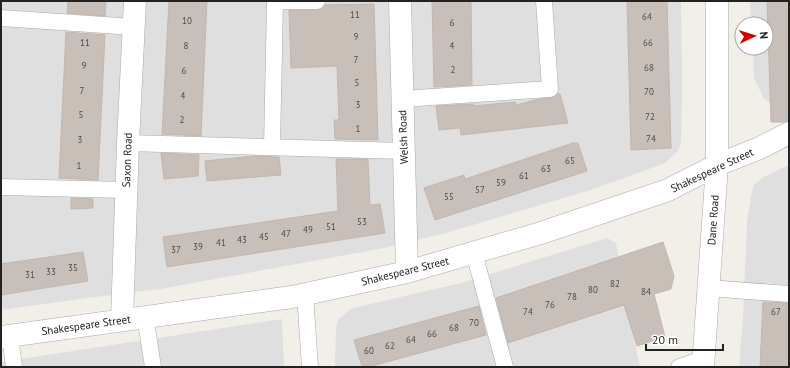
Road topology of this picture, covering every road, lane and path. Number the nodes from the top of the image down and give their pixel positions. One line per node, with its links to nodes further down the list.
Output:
1 (136, 1): 8 (street, Saxon Road)
2 (317, 1): 6 (lane)
3 (400, 1): 9 (street, Welsh Road)
4 (544, 1): 9 (lane)
5 (717, 1): 14 (street, Dane Road)
6 (275, 2): 12 (lane)
7 (1, 18): 8 (lane)
8 (134, 27): 11 (street, Saxon Road)
9 (402, 99): 13 (street, Welsh Road)
10 (789, 133): 14 (street, Shakespeare Street)
11 (128, 143): 12 (lane); 16 (street, Saxon Road)
12 (272, 147): 13 (lane)
13 (404, 152): 18 (street, Welsh Road)
14 (717, 165): 17 (street, Shakespeare Street); 19 (street, Dane Road)
15 (1, 187): 16 (lane)
16 (126, 190): 23 (street, Saxon Road)
17 (474, 253): 18 (street, Shakespeare Street); 29 (lane)
18 (407, 272): 20 (street, Shakespeare Street)
19 (708, 288): 21 (lane); 25 (street, Dane Road)
20 (305, 294): 22 (street, Shakespeare Street); 28 (lane)
21 (789, 294)
22 (145, 316): 23 (street, Shakespeare Street); 27 (lane)
23 (122, 320): 24 (street, Shakespeare Street)
24 (5, 337): 26 (lane)
25 (703, 363): 30 (lane)
26 (14, 367)
27 (153, 367)
28 (310, 367)
29 (506, 367)
30 (679, 367)

